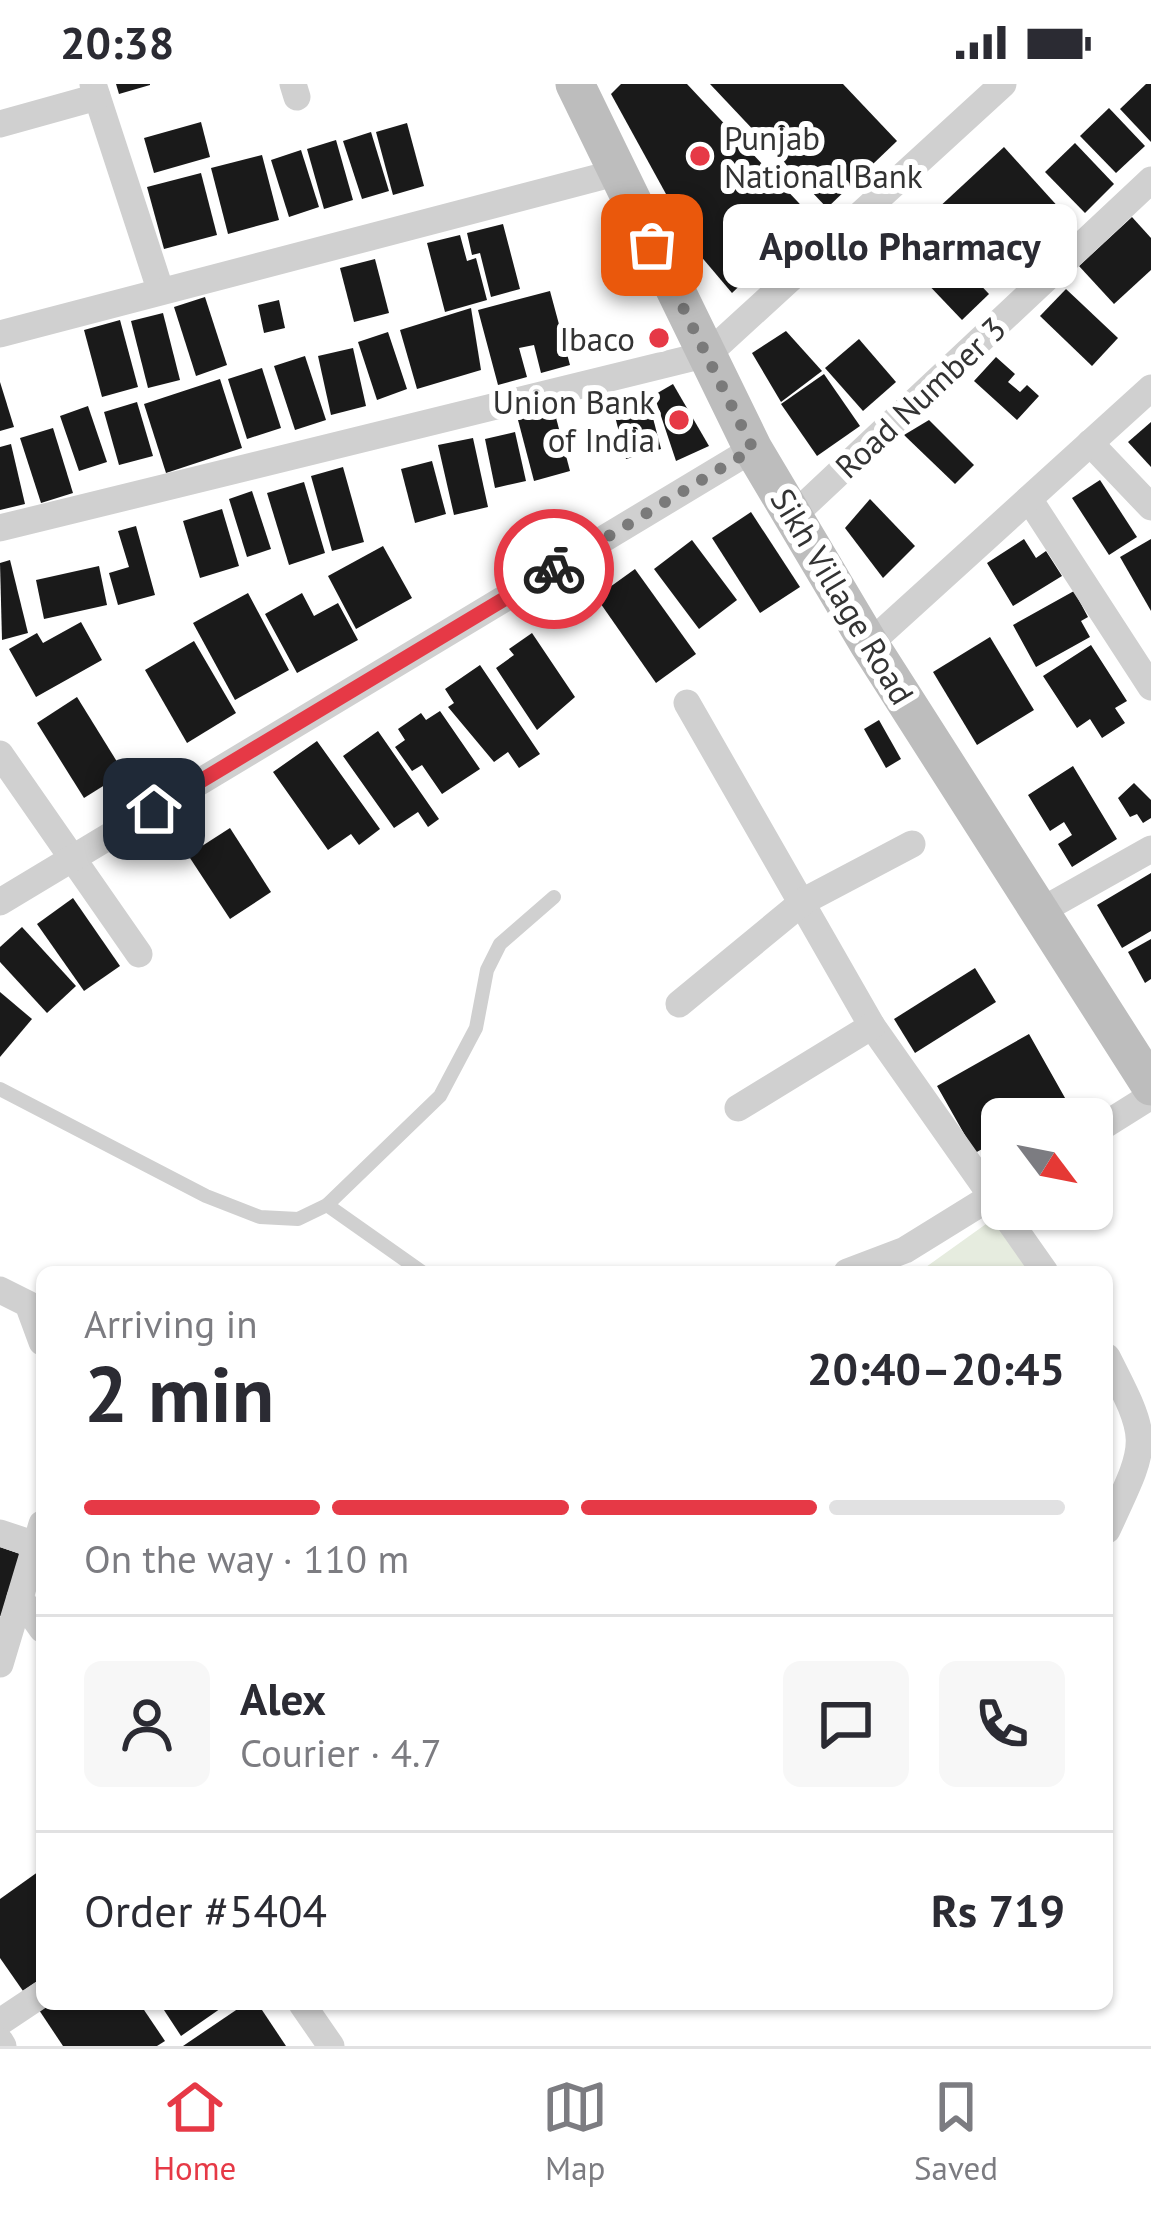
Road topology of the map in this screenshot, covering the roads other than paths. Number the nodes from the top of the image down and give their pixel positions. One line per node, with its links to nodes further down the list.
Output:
1 (1003, 84): 9 (street)
2 (587, 90): 5 (main road, Sikh Village Road)
3 (95, 91): 4 (street); 7 (street)
4 (0, 124)
5 (615, 172): 7 (street); 9 (main road, Sikh Village Road)
6 (1151, 180): 15 (street, Road Number 3)
7 (160, 289): 8 (street)
8 (0, 334)
9 (708, 354): 12 (main road, Sikh Village Road); 16 (street)
10 (1151, 388): 11 (street)
11 (1090, 443): 13 (street); 14 (street)
12 (753, 449): 15 (main road, Sikh Village Road); 23 (street)
13 (1029, 499): 17 (street); 18 (street)
14 (1151, 507)
15 (794, 515): 17 (main road, Sikh Village Road)
16 (0, 528)
17 (869, 644): 27 (main road, Sikh Village Road)
18 (1151, 687)
19 (687, 703): 25 (street)
20 (0, 754): 23 (street)
21 (912, 844): 25 (street)
22 (1151, 849): 27 (street)
23 (74, 857): 26 (street); 28 (street)
24 (554, 898): 38 (lane)
25 (804, 901): 29 (street); 30 (street)
26 (0, 902)
27 (1040, 912): 31 (main road, Sikh Village Road)
28 (139, 954)
29 (679, 1004)
30 (872, 1026): 34 (street); 36 (street)
31 (1151, 1086)
32 (0, 1089): 38 (lane)
33 (1151, 1096): 35 (street)
34 (738, 1108)
35 (1113, 1120)
36 (981, 1173)
37 (981, 1202): 41 (street)
38 (328, 1205): 40 (lane)
39 (1019, 1230): 42 (street)
40 (414, 1266)
41 (863, 1266)
42 (1041, 1266)
43 (0, 1290): 44 (street)
44 (36, 1326)
45 (1113, 1365): 46 (street)
46 (1113, 1516)
47 (0, 1533): 48 (street)
48 (36, 1534)
49 (36, 1544): 50 (street)
50 (20, 1598): 51 (street); 52 (street)
51 (36, 1621)
52 (0, 1664)
53 (36, 1998): 55 (street)
54 (306, 2010): 56 (street)
55 (0, 2022)
56 (331, 2046)

